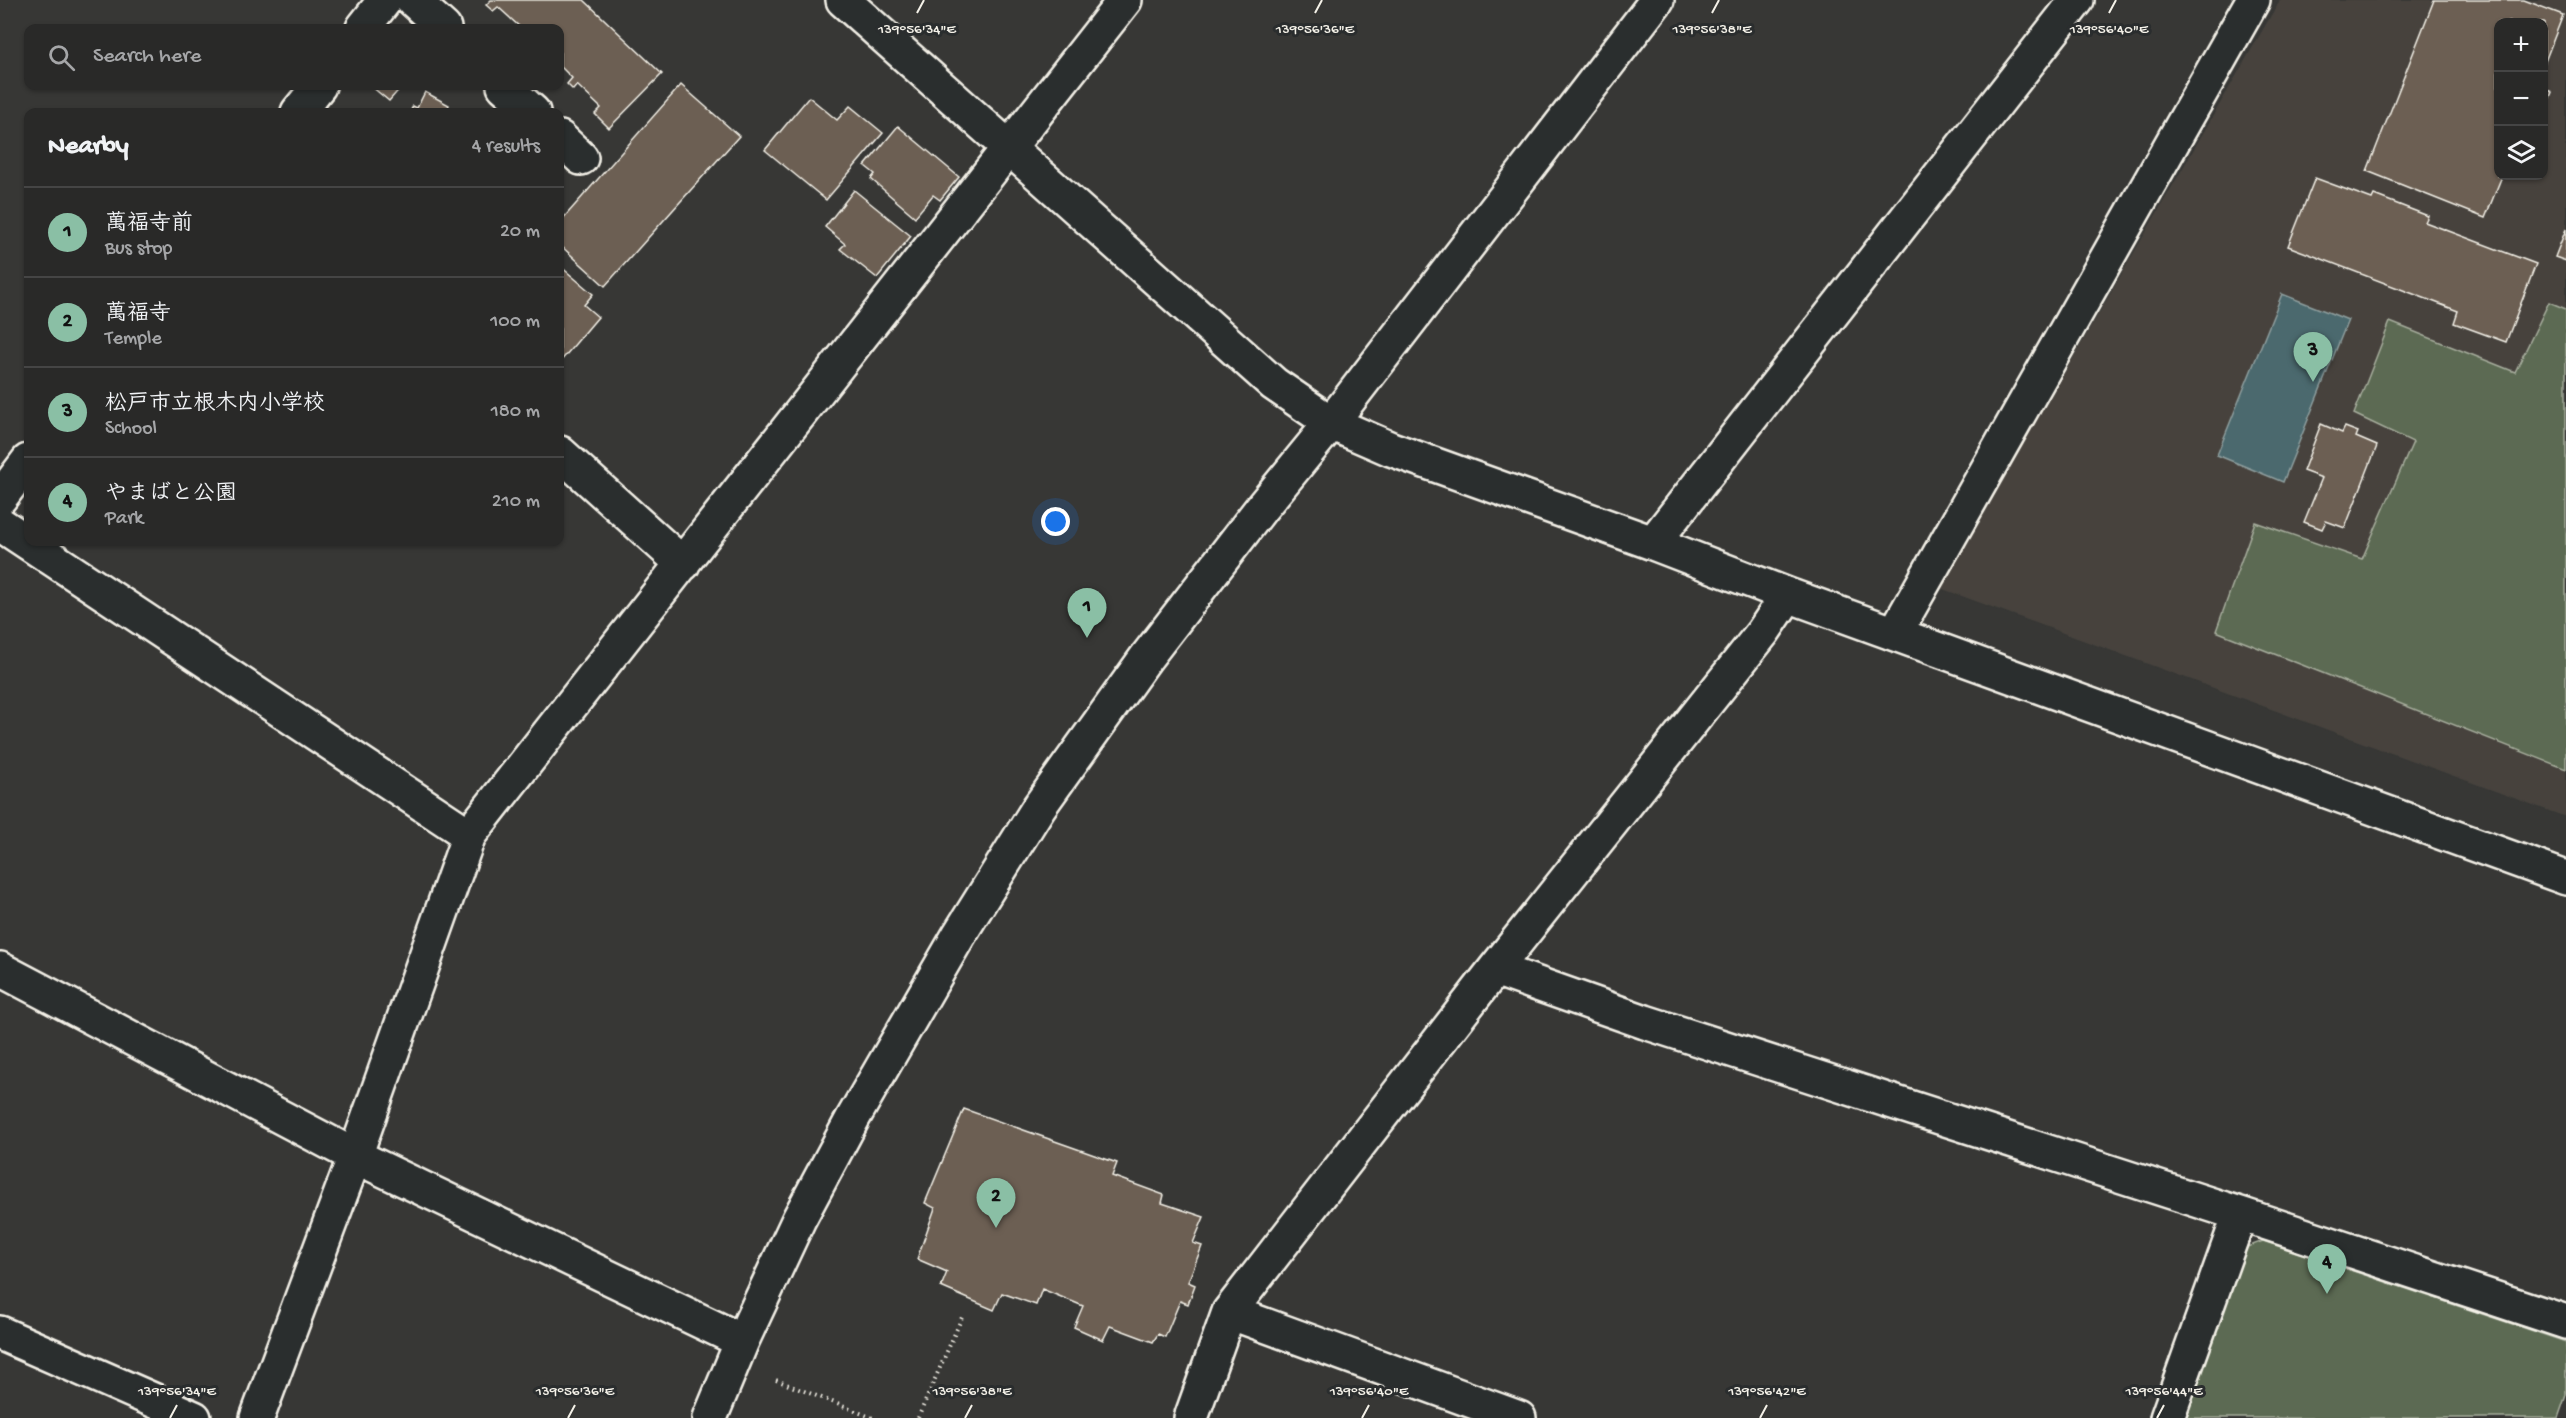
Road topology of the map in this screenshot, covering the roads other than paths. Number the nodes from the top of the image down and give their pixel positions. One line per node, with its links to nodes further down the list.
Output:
1 (385, 0): 8 (street)
2 (413, 0): 9 (street)
3 (843, 0): 14 (street)
4 (1125, 0): 14 (street)
5 (1657, 0): 15 (street)
6 (2077, 0): 21 (street)
7 (2253, 0): 25 (street)
8 (366, 24)
9 (440, 24)
10 (316, 90): 12 (street)
11 (508, 90): 13 (street)
12 (301, 108)
13 (529, 108)
14 (1010, 149): 15 (street); 23 (street)
15 (1331, 423): 21 (street); 35 (street)
16 (564, 457): 23 (street)
17 (24, 466): 18 (street)
18 (0, 498)
19 (0, 524): 20 (street)
20 (24, 540)
21 (1653, 543): 24 (street)
22 (33, 546): 26 (street)
23 (683, 564): 26 (street)
24 (1788, 595): 25 (street); 29 (street)
25 (1894, 633): 27 (street)
26 (469, 836): 30 (street)
27 (2566, 878)
28 (0, 969): 30 (street)
29 (1495, 969): 31 (street); 32 (street)
30 (355, 1156): 35 (street); 37 (street)
31 (2240, 1214): 33 (street); 41 (street)
32 (1229, 1312): 39 (street); 40 (street)
33 (2566, 1322)
34 (0, 1333): 36 (street)
35 (742, 1341): 38 (street)
36 (194, 1418)
37 (257, 1418)
38 (710, 1418)
39 (1191, 1418)
40 (1519, 1418)
41 (2168, 1418)

